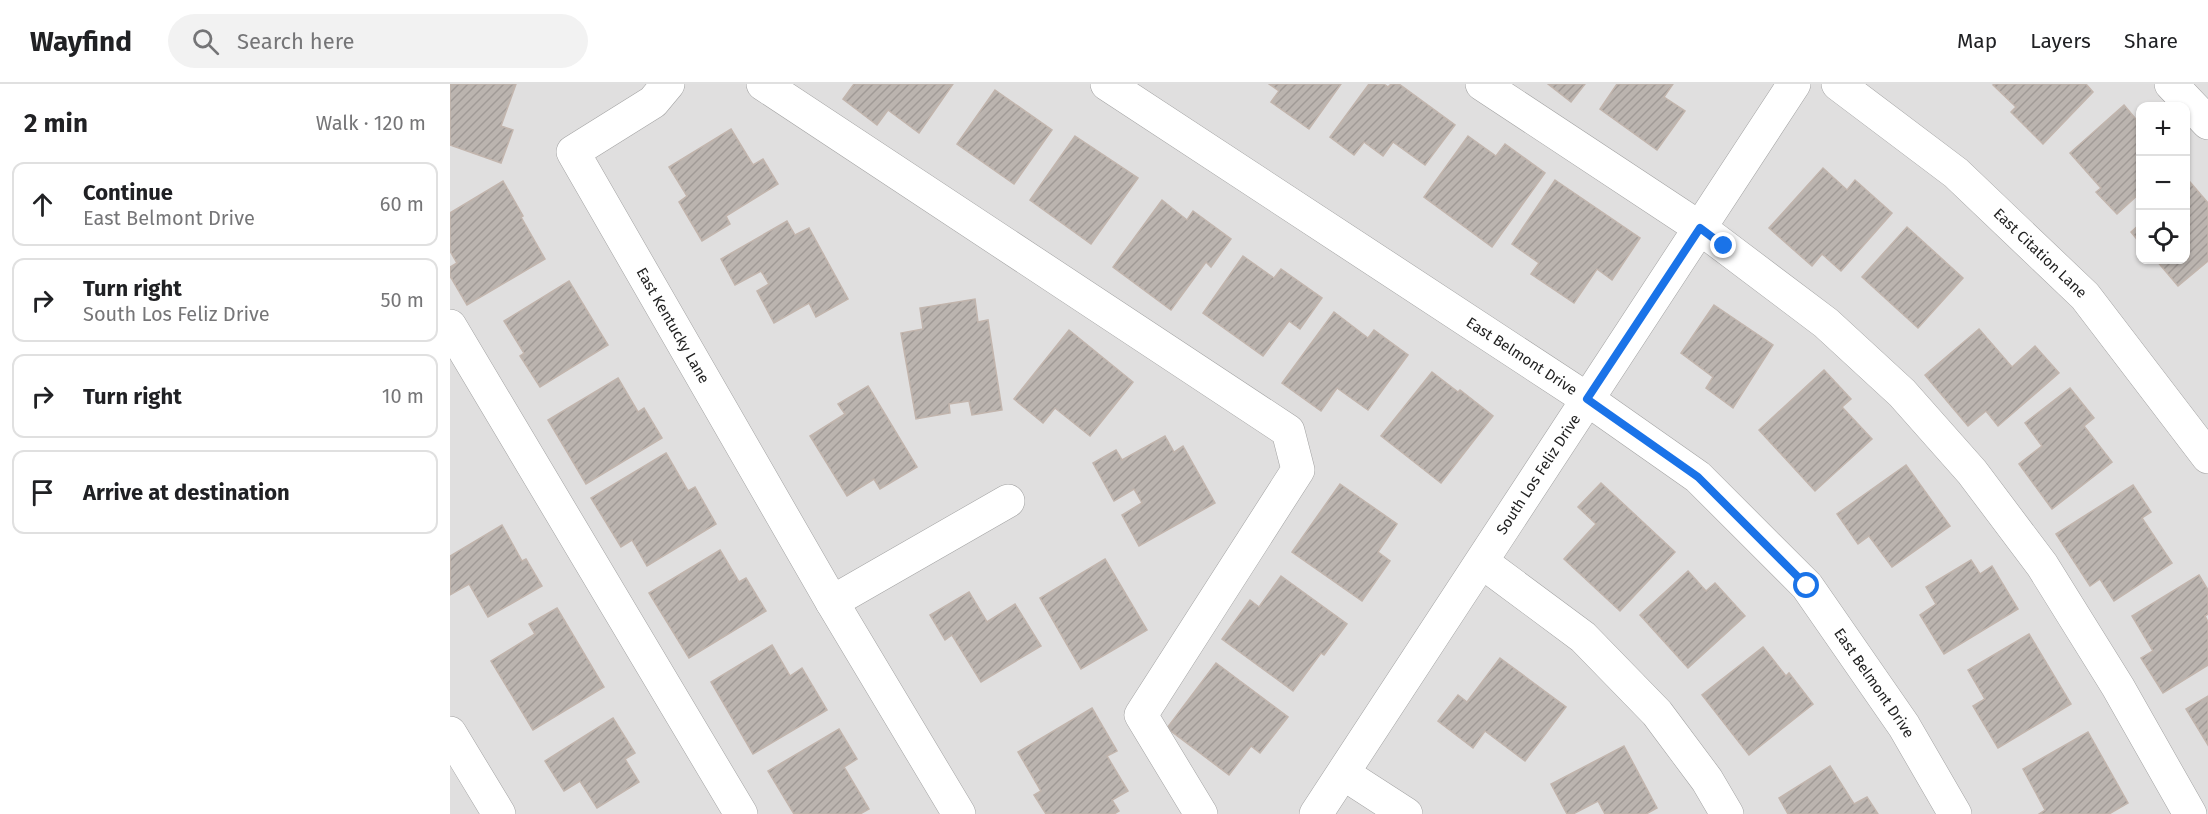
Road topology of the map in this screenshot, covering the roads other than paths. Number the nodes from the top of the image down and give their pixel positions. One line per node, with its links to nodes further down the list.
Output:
1 (668, 84): 15 (street, East Kentucky Lane)
2 (763, 84): 21 (street)
3 (1107, 84): 11 (street, East Belmont Drive)
4 (1482, 84): 9 (street)
5 (1794, 84): 9 (street, South Los Feliz Drive)
6 (1838, 84): 12 (street, East Citation Lane)
7 (2171, 84): 8 (street)
8 (2208, 123)
9 (1700, 228): 11 (street, South Los Feliz Drive); 26 (street)
10 (450, 326): 19 (street)
11 (1587, 399): 14 (street, South Los Feliz Drive); 25 (street, East Belmont Drive)
12 (2208, 457)
13 (1008, 501): 15 (street)
14 (1482, 562): 17 (street, South Los Feliz Drive); 24 (street)
15 (832, 602): 20 (street, East Kentucky Lane)
16 (450, 733): 18 (street)
17 (1344, 774): 22 (street, South Los Feliz Drive); 23 (street)
18 (499, 814)
19 (741, 814)
20 (959, 814)
21 (1201, 814)
22 (1317, 814)
23 (1406, 814)
24 (1727, 814)
25 (1955, 814)
26 (2190, 814)

